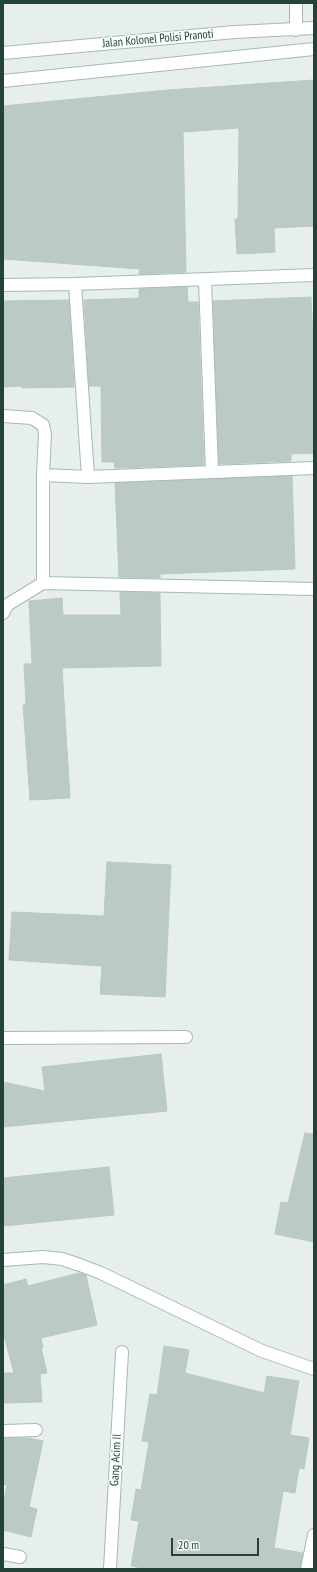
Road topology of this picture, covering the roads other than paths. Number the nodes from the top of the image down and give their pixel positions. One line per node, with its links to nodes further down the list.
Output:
1 (296, 3): 3 (street)
2 (314, 28): 3 (street, Jalan Kolonel Polisi Pranoti)
3 (296, 30): 5 (street, Jalan Kolonel Polisi Pranoti)
4 (314, 49): 6 (street)
5 (3, 53)
6 (3, 81)
7 (314, 275): 8 (street)
8 (205, 280): 9 (street); 13 (street)
9 (75, 284): 10 (street); 15 (street)
10 (3, 285)
11 (3, 416): 14 (street)
12 (314, 468): 13 (street)
13 (212, 472): 15 (street)
14 (43, 475): 15 (street); 16 (street)
15 (88, 477)
16 (44, 583): 17 (street); 18 (street)
17 (314, 589)
18 (3, 613)
19 (186, 1037): 20 (street)
20 (3, 1038)
21 (3, 1260): 23 (street)
22 (122, 1352): 29 (street, Gang Acim II)
23 (314, 1369)
24 (36, 1430): 25 (street)
25 (3, 1431)
26 (314, 1535): 30 (street)
27 (3, 1554): 28 (street)
28 (20, 1557)
29 (110, 1569)
30 (307, 1569)

